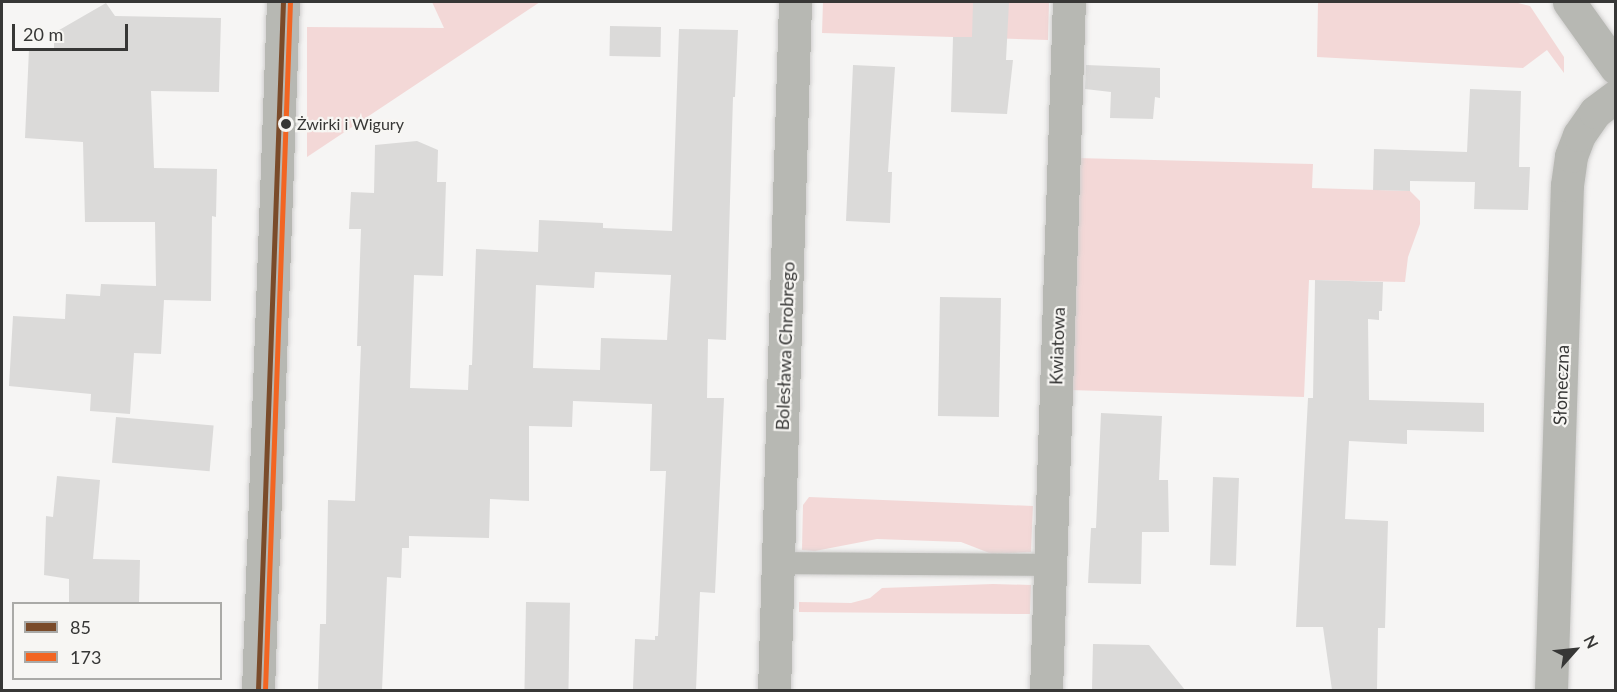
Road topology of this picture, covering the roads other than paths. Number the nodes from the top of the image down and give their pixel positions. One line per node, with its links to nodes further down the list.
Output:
1 (283, 2): 9 (street)
2 (795, 2): 7 (street, Bolesława Chrobrego)
3 (1069, 2): 8 (street, Kwiatowa)
4 (1569, 2): 5 (street)
5 (1616, 68)
6 (1616, 96): 12 (street, Słoneczna)
7 (778, 563): 8 (lane); 10 (street, Bolesława Chrobrego)
8 (1050, 564): 11 (street, Kwiatowa)
9 (258, 690)
10 (774, 690)
11 (1046, 690)
12 (1551, 690)

